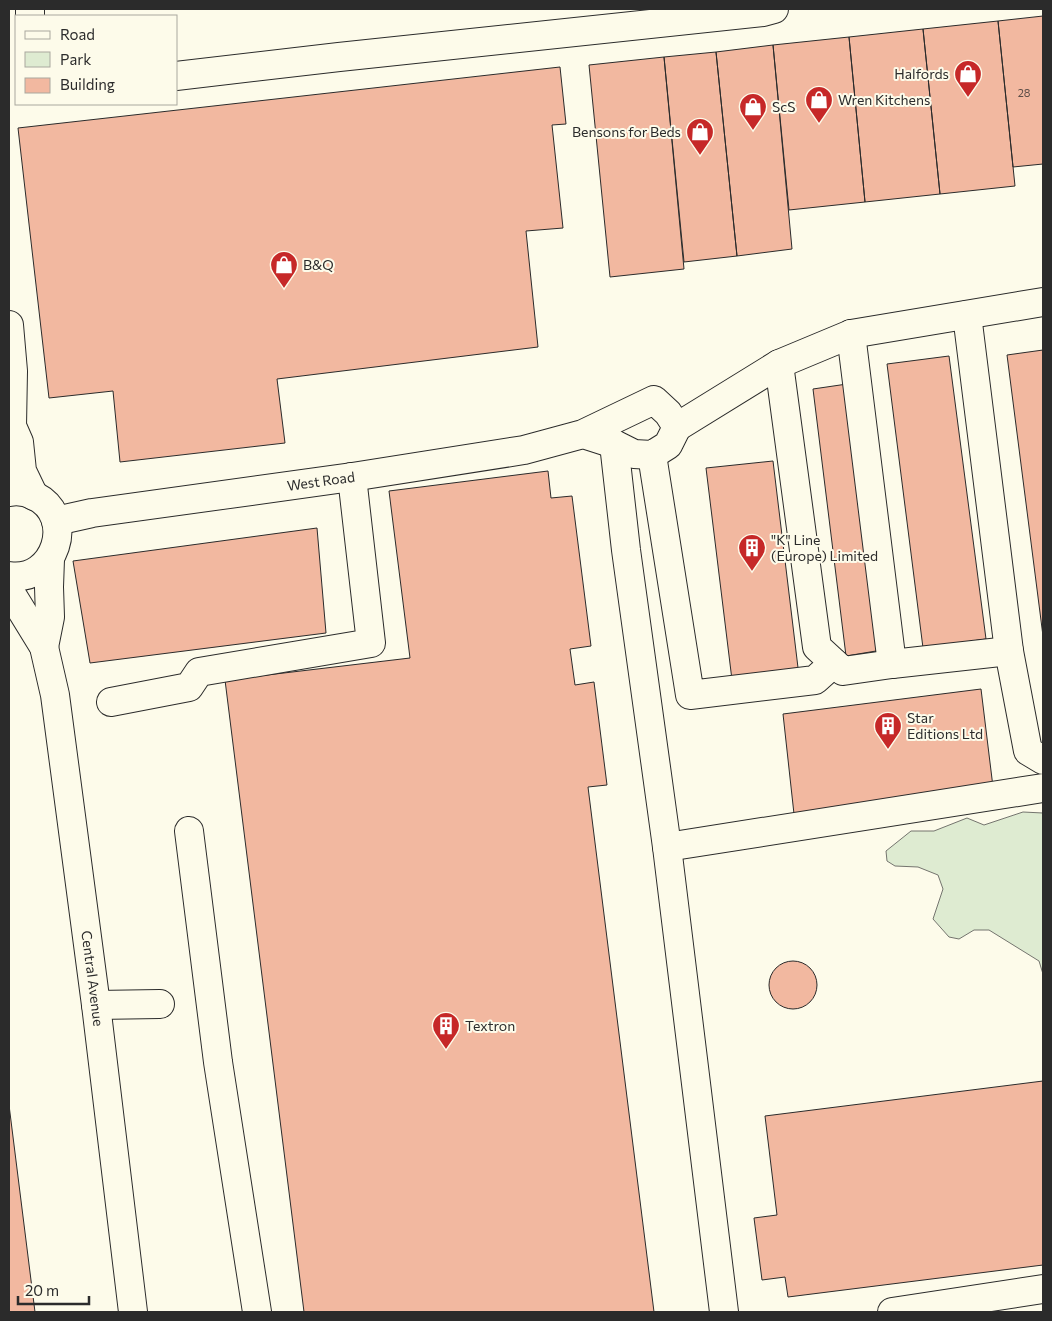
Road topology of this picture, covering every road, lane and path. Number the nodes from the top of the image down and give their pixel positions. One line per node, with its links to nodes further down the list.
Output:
1 (774, 9): 2 (street)
2 (178, 76)
3 (1043, 302): 4 (street)
4 (967, 315): 6 (street); 20 (street)
5 (9, 325): 9 (street)
6 (851, 334): 7 (street); 22 (street)
7 (779, 364): 8 (street); 21 (street)
8 (677, 427): 10 (street, West Road); 12 (street)
9 (10, 429): 14 (street)
10 (583, 434): 11 (street); 13 (street, West Road)
11 (614, 444): 12 (street); 27 (street)
12 (652, 456): 21 (street)
13 (352, 477): 15 (street, West Road); 23 (street)
14 (21, 494): 15 (street)
15 (56, 521): 16 (street, Central Avenue)
16 (50, 559): 17 (street); 19 (street, Central Avenue)
17 (9, 576)
18 (9, 590): 19 (street, Central Avenue)
19 (44, 647): 29 (street, Central Avenue)
20 (1009, 651): 22 (street); 24 (street)
21 (834, 663): 22 (street)
22 (892, 664)
23 (111, 702)
24 (1043, 760)
25 (1043, 788): 27 (street)
26 (189, 830): 32 (street)
27 (667, 847): 33 (street)
28 (160, 1004): 29 (street)
29 (96, 1005): 31 (street, Central Avenue)
30 (1043, 1289): 34 (street)
31 (133, 1312)
32 (257, 1312)
33 (724, 1312)
34 (892, 1312)

